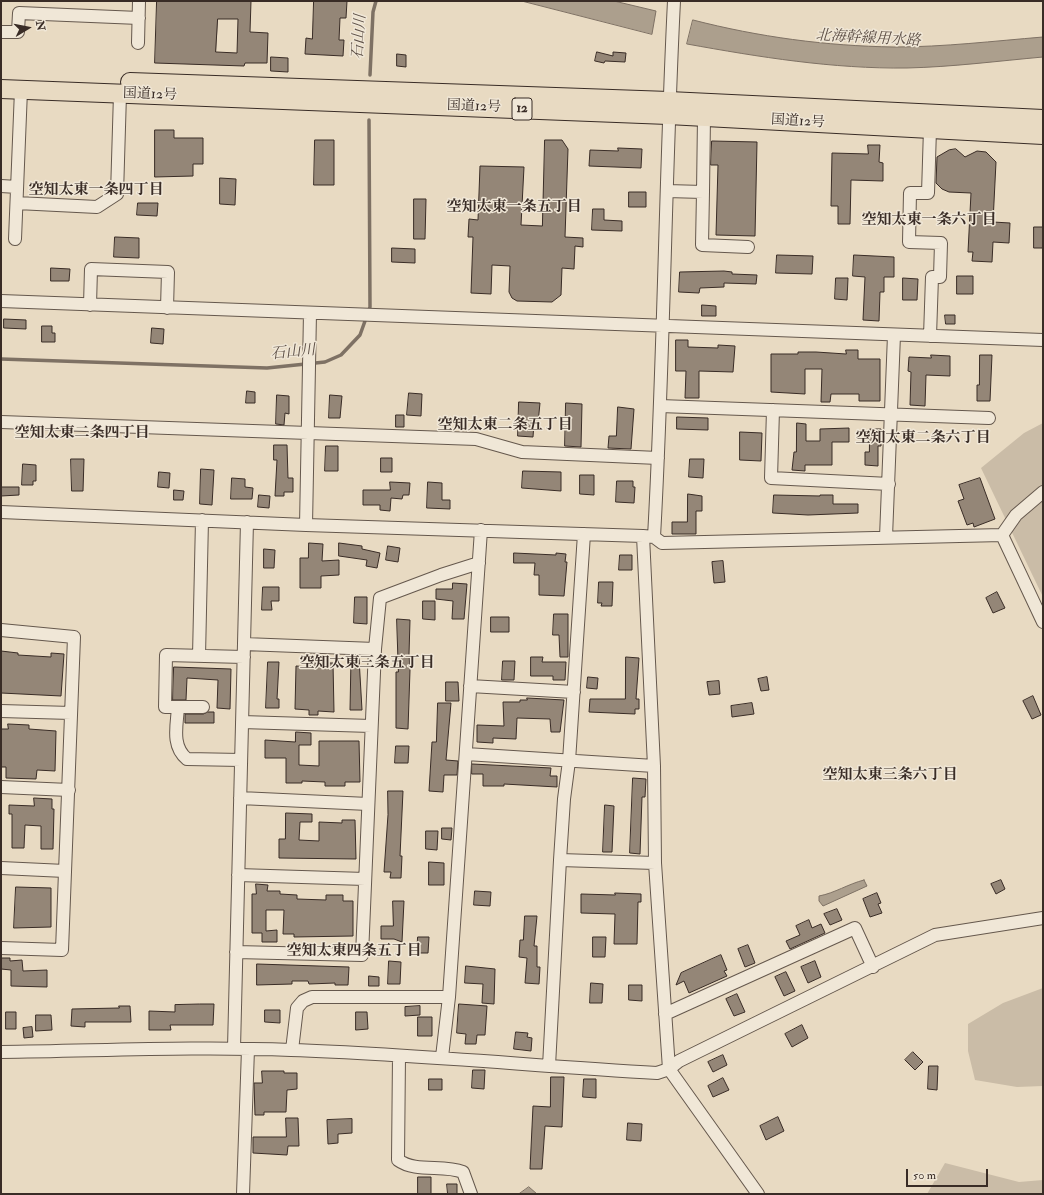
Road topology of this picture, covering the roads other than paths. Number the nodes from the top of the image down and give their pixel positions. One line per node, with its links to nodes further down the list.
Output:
1 (139, 1): 3 (street)
2 (674, 1): 10 (street)
3 (139, 18): 4 (street); 5 (street)
4 (1, 32)
5 (138, 43)
6 (1, 77): 10 (highway, 国道12号 / 12)
7 (1, 89): 8 (highway, 国道12号 / 12)
8 (21, 90): 9 (highway, 国道12号 / 12); 16 (street)
9 (120, 94): 10 (highway, 国道12号 / 12); 19 (street)
10 (669, 108): 11 (highway, 国道12号 / 12); 12 (highway, 国道12号 / 12); 17 (street)
11 (704, 117): 13 (highway, 国道12号 / 12); 18 (street)
12 (1043, 119)
13 (930, 129): 14 (highway, 国道12号 / 12); 28 (street)
14 (1043, 135)
15 (1, 186): 16 (street)
16 (17, 187): 19 (street)
17 (666, 191): 18 (street); 26 (street)
18 (703, 192): 21 (street)
19 (17, 203): 20 (street)
20 (15, 239)
21 (748, 247)
22 (1, 301): 23 (street)
23 (90, 305): 24 (street); 24 (street)
24 (167, 308): 25 (street)
25 (310, 313): 26 (street); 35 (street)
26 (663, 326): 27 (street); 30 (street)
27 (894, 335): 28 (street); 32 (street)
28 (930, 336): 29 (street)
29 (1043, 340)
30 (660, 406): 31 (street); 36 (street)
31 (773, 410): 32 (street); 37 (street)
32 (891, 414): 33 (street); 37 (street)
33 (989, 418)
34 (1, 422): 35 (street)
35 (307, 433): 36 (street); 42 (street)
36 (658, 458): 46 (street)
37 (888, 484): 47 (street)
38 (1043, 492): 45 (street)
39 (1, 512): 40 (street)
40 (202, 520): 41 (street); 53 (street)
41 (247, 522): 42 (street); 51 (street)
42 (306, 525): 43 (street)
43 (481, 530): 44 (street); 48 (street)
44 (584, 534): 46 (street); 56 (street)
45 (1002, 535): 47 (street); 49 (street)
46 (648, 537): 47 (street); 66 (street)
47 (886, 537)
48 (479, 563): 52 (street); 55 (street)
49 (1043, 622)
50 (1, 630): 60 (street)
51 (244, 644): 52 (street); 54 (street)
52 (375, 650): 62 (street)
53 (198, 656): 54 (street); 57 (street)
54 (244, 658): 61 (street)
55 (470, 686): 56 (street); 63 (street)
56 (574, 692): 65 (street)
57 (178, 708): 58 (street); 64 (street)
58 (203, 708)
59 (1, 710): 60 (street)
60 (71, 713): 68 (street)
61 (242, 722): 62 (street); 64 (street)
62 (371, 726): 70 (street)
63 (466, 754): 65 (street); 81 (street)
64 (241, 760): 69 (street)
65 (570, 761): 66 (street); 71 (street)
66 (654, 766): 72 (street)
67 (1, 788): 68 (street)
68 (68, 790): 74 (street)
69 (240, 798): 70 (street); 75 (street)
70 (368, 804): 76 (street)
71 (560, 860): 72 (street); 89 (street)
72 (656, 863): 82 (street)
73 (1, 868): 74 (street)
74 (65, 871): 78 (street)
75 (238, 875): 76 (street); 79 (street)
76 (365, 879): 79 (street)
77 (1043, 918): 80 (street)
78 (1, 948)
79 (236, 952): 83 (street)
80 (873, 967): 82 (street); 90 (street)
81 (448, 998): 85 (street); 88 (street)
82 (665, 1014): 90 (street)
83 (234, 1048): 84 (street); 86 (street)
84 (248, 1049): 85 (street); 91 (street)
85 (292, 1050): 87 (street)
86 (1, 1052)
87 (399, 1056): 88 (street); 92 (street)
88 (442, 1057): 89 (street)
89 (549, 1066): 90 (street)
90 (669, 1069): 93 (street)
91 (243, 1194)
92 (471, 1194)
93 (758, 1194)

